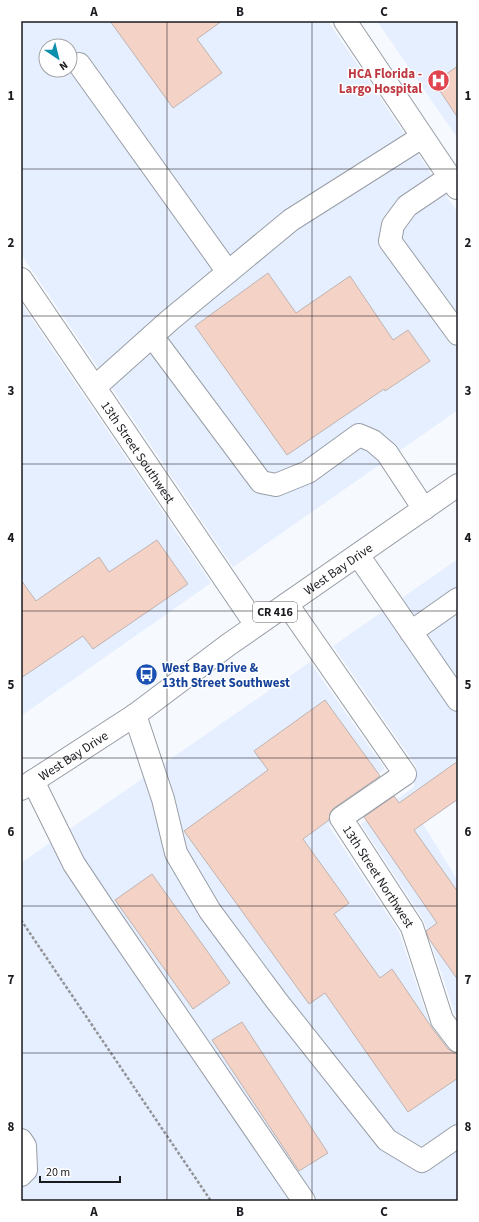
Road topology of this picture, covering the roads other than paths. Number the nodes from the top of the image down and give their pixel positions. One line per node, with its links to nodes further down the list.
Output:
1 (345, 21): 3 (street)
2 (79, 64): 5 (street)
3 (422, 137): 4 (street); 5 (street)
4 (454, 183): 7 (street)
5 (228, 272): 8 (street)
6 (21, 279): 9 (street, 13th Street Southwest)
7 (458, 334)
8 (152, 336): 9 (street); 11 (street)
9 (94, 387): 15 (street, 13th Street Southwest)
10 (458, 485): 11 (street, West Bay Drive / CR 416)
11 (424, 509): 12 (street, West Bay Drive / CR 416)
12 (358, 555): 14 (street, West Bay Drive / CR 416); 16 (street)
13 (458, 599): 16 (street)
14 (287, 604): 15 (street, West Bay Drive / CR 416); 20 (street, 13th Street Northwest)
15 (256, 625): 18 (street, West Bay Drive / CR 416)
16 (411, 632): 17 (street)
17 (458, 700)
18 (135, 715): 19 (street, West Bay Drive / CR 416); 21 (street)
19 (27, 785): 24 (street)
20 (458, 1042)
21 (458, 1136)
22 (21, 1140): 23 (street)
23 (21, 1176)
24 (304, 1201)

